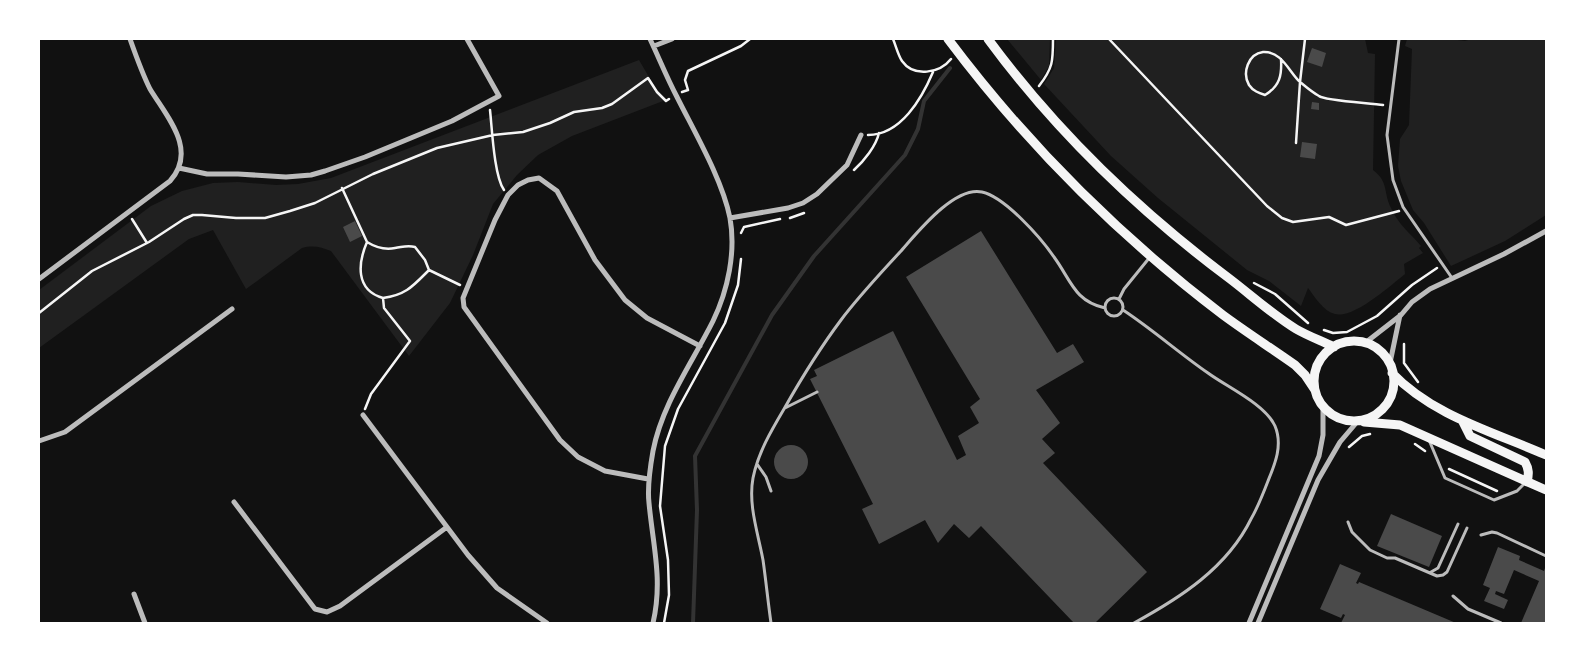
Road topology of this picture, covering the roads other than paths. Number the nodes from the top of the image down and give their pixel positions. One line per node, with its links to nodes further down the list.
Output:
1 (130, 39): 10 (street)
2 (467, 39): 10 (street)
3 (650, 39): 8 (street)
4 (672, 39): 8 (street)
5 (948, 39): 13 (main road)
6 (1399, 39): 15 (lane)
7 (990, 41): 23 (main road)
8 (654, 46): 11 (street)
9 (861, 134): 11 (street)
10 (179, 168): 14 (street)
11 (730, 218): 22 (street)
12 (1546, 231): 15 (street)
13 (1151, 256): 16 (lane); 26 (main road)
14 (39, 278)
15 (1452, 278): 20 (street)
16 (1119, 299): 17 (lane); 19 (lane)
17 (1105, 308): 19 (lane); 29 (lane)
18 (232, 309): 34 (street)
19 (1122, 310): 55 (lane)
20 (1400, 315): 21 (street); 24 (street)
21 (1364, 343): 23 (main road); 24 (main road)
22 (700, 346): 37 (street); 37 (street)
23 (1334, 347): 26 (main road)
24 (1390, 362): 25 (main road)
25 (1392, 373): 31 (main road); 32 (main road)
26 (1315, 390): 28 (main road)
27 (817, 392): 29 (lane)
28 (1323, 404): 32 (main road); 56 (street)
29 (785, 408): 36 (lane)
30 (363, 415): 44 (street)
31 (1462, 420): 35 (main road); 38 (main road)
32 (1360, 422): 33 (main road); 57 (street)
33 (1428, 438): 38 (main road); 38 (lane)
34 (39, 441)
35 (1546, 455)
36 (756, 464): 40 (lane); 54 (lane)
37 (648, 479): 53 (street)
38 (1527, 482): 39 (main road)
39 (1546, 490)
40 (771, 491)
41 (234, 502): 44 (street)
42 (1348, 522): 48 (lane)
43 (1458, 524): 48 (lane)
44 (447, 527): 52 (street)
45 (1467, 528): 48 (lane)
46 (1481, 535): 47 (lane)
47 (1546, 556)
48 (1430, 573)
49 (134, 594): 51 (street)
50 (1453, 596): 58 (lane)
51 (145, 623)
52 (547, 623)
53 (653, 623)
54 (771, 623)
55 (1134, 623)
56 (1248, 623)
57 (1258, 623)
58 (1501, 623)

